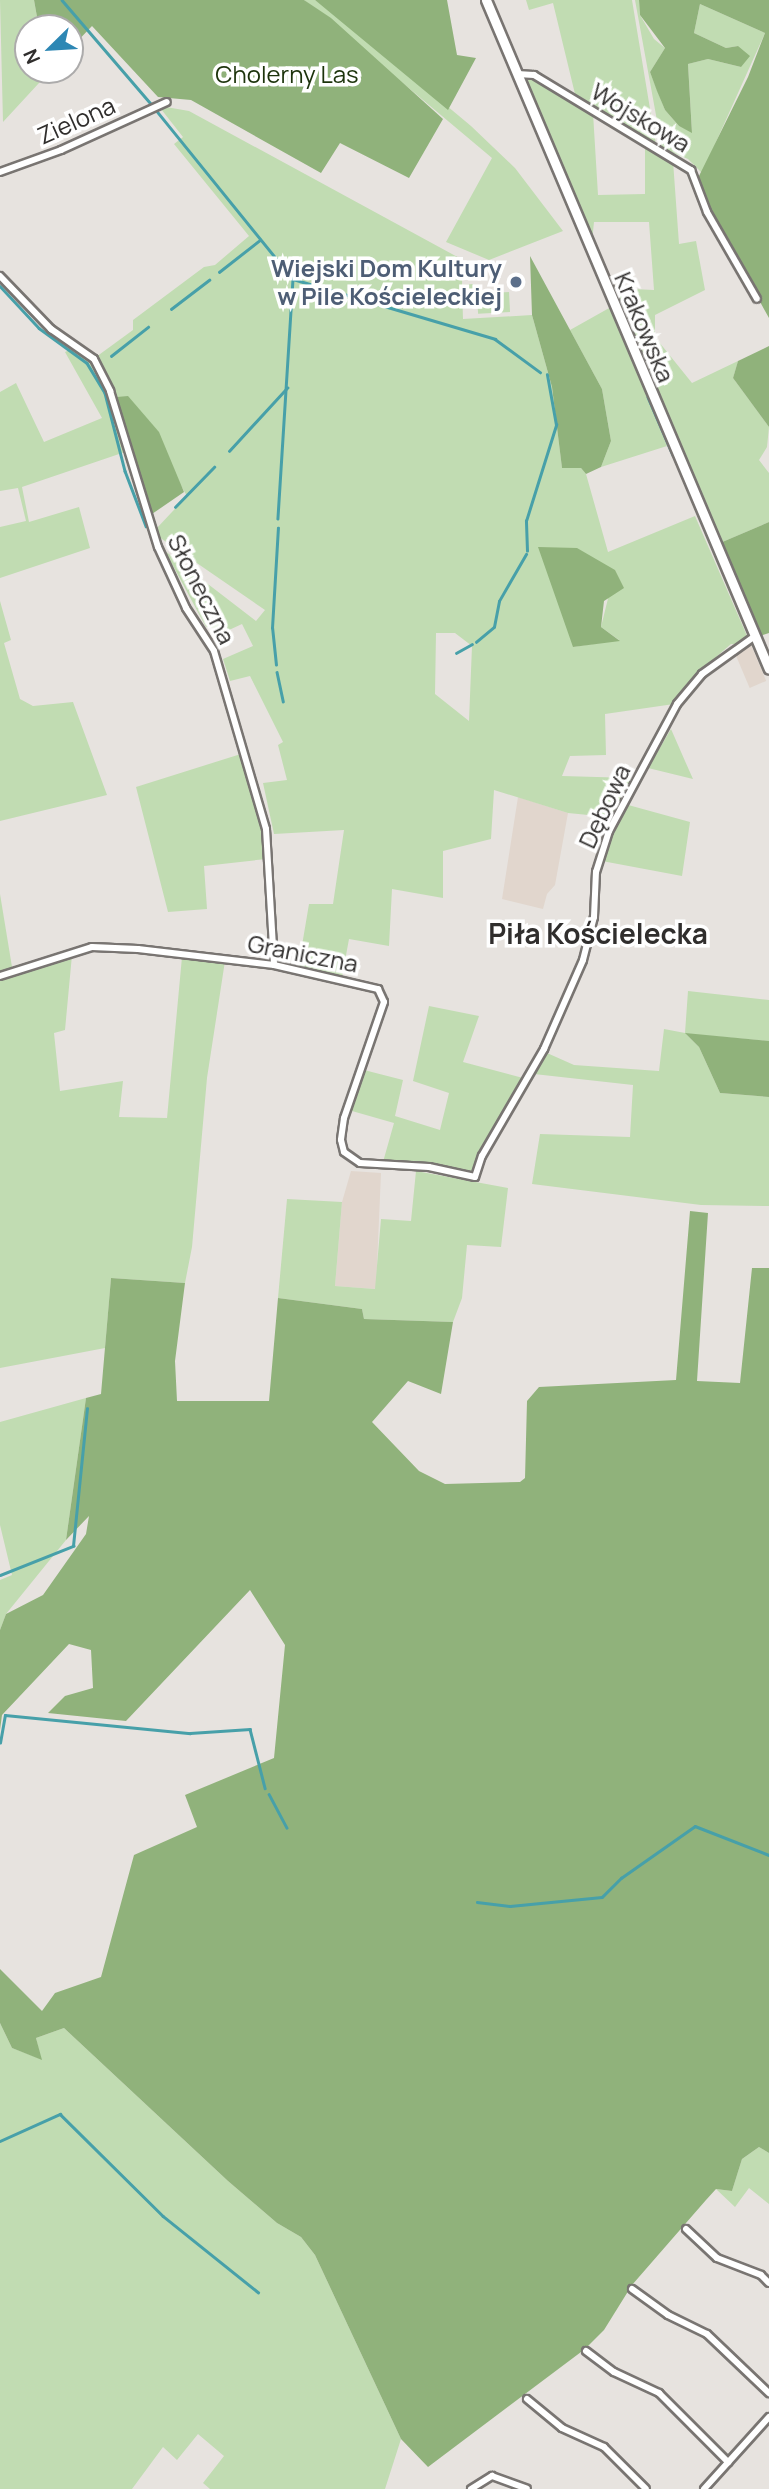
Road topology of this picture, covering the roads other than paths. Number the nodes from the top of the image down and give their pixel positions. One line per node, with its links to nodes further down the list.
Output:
1 (486, 0): 2 (street, Krakowska)
2 (517, 75): 6 (street, Wojskowa); 7 (street, Krakowska)
3 (167, 102): 4 (street, Zielona)
4 (0, 172)
5 (0, 276): 9 (street, Słoneczna)
6 (757, 299)
7 (755, 636): 8 (street, Krakowska); 11 (street, Dębowa)
8 (769, 669)
9 (274, 965): 10 (street, Graniczna); 11 (street, Graniczna)
10 (0, 976)
11 (475, 1177)
12 (686, 2229): 13 (street)
13 (769, 2283)
14 (632, 2289): 16 (street)
15 (586, 2351): 19 (street)
16 (769, 2393)
17 (527, 2399): 22 (street)
18 (769, 2417): 19 (street)
19 (727, 2462): 23 (street)
20 (471, 2489): 21 (street)
21 (527, 2489)
22 (646, 2489)
23 (704, 2489)

